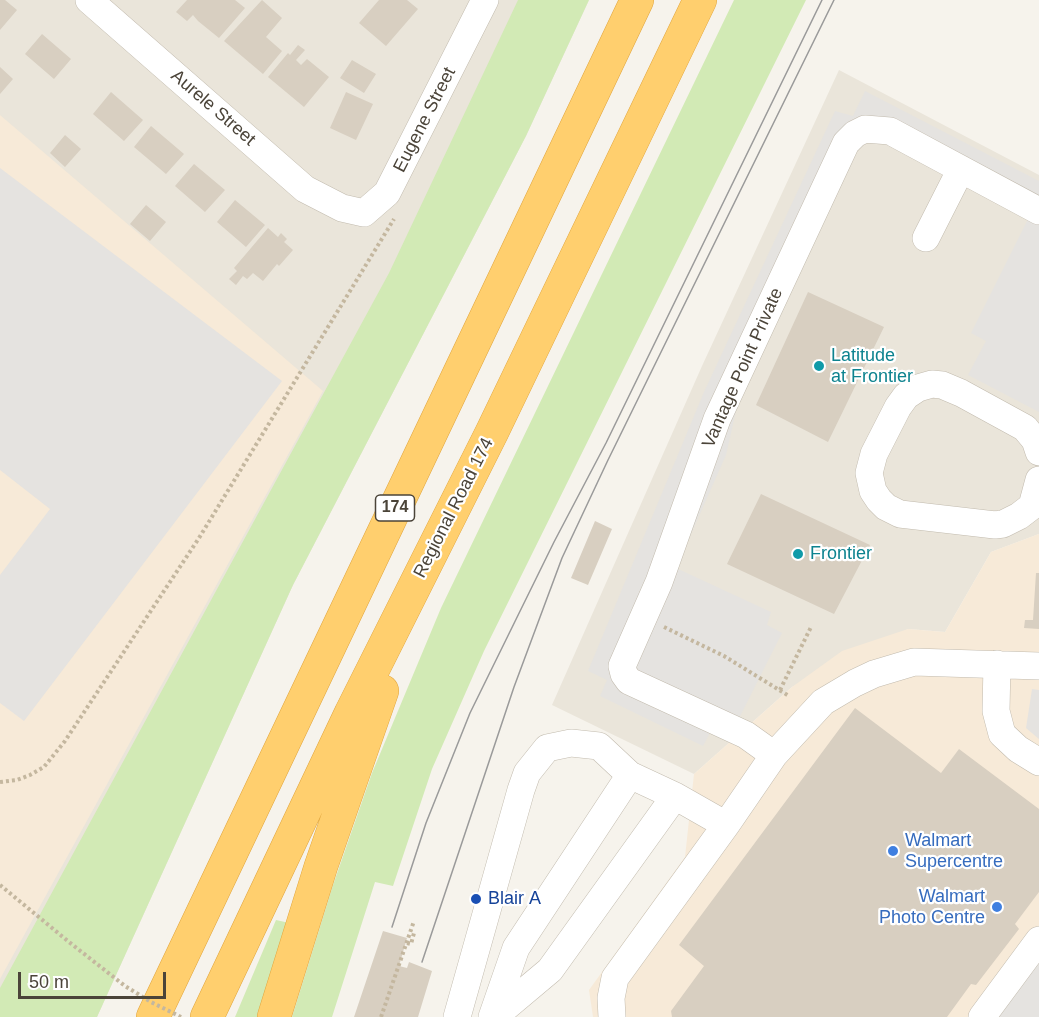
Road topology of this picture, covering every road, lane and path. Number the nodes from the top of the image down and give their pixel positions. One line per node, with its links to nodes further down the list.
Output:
1 (89, 0): 6 (street, Aurele Street)
2 (485, 0): 6 (street, Eugene Street)
3 (637, 0): 31 (highway, 174)
4 (700, 0): 10 (highway, Regional Road 174)
5 (960, 169): 7 (street, Vantage Point Private); 9 (street); 14 (street, Vantage Point Private)
6 (342, 208)
7 (1039, 211)
8 (394, 218): 23 (path)
9 (926, 238)
10 (492, 432): 33 (highway, Regional Road 174); 34 (highway)
11 (1039, 452): 13 (street)
12 (1039, 480): 13 (street)
13 (1030, 510)
14 (643, 617): 18 (path); 20 (street, Vantage Point Private)
15 (811, 627): 18 (path)
16 (996, 664): 17 (street); 20 (street); 21 (street)
17 (1039, 666)
18 (780, 690): 19 (path)
19 (789, 696)
20 (774, 755): 25 (street)
21 (1039, 762)
22 (630, 775): 24 (street); 36 (street); 37 (street)
23 (0, 782)
24 (675, 796): 25 (street); 37 (street)
25 (726, 825): 38 (street)
26 (0, 885): 32 (path, bridge)
27 (414, 921): 30 (path)
28 (414, 933): 30 (path)
29 (1039, 940): 39 (street)
30 (407, 943): 35 (path)
31 (153, 1017)
32 (181, 1017)
33 (207, 1017)
34 (274, 1017)
35 (381, 1017)
36 (457, 1017)
37 (493, 1017)
38 (612, 1017)
39 (982, 1017)

